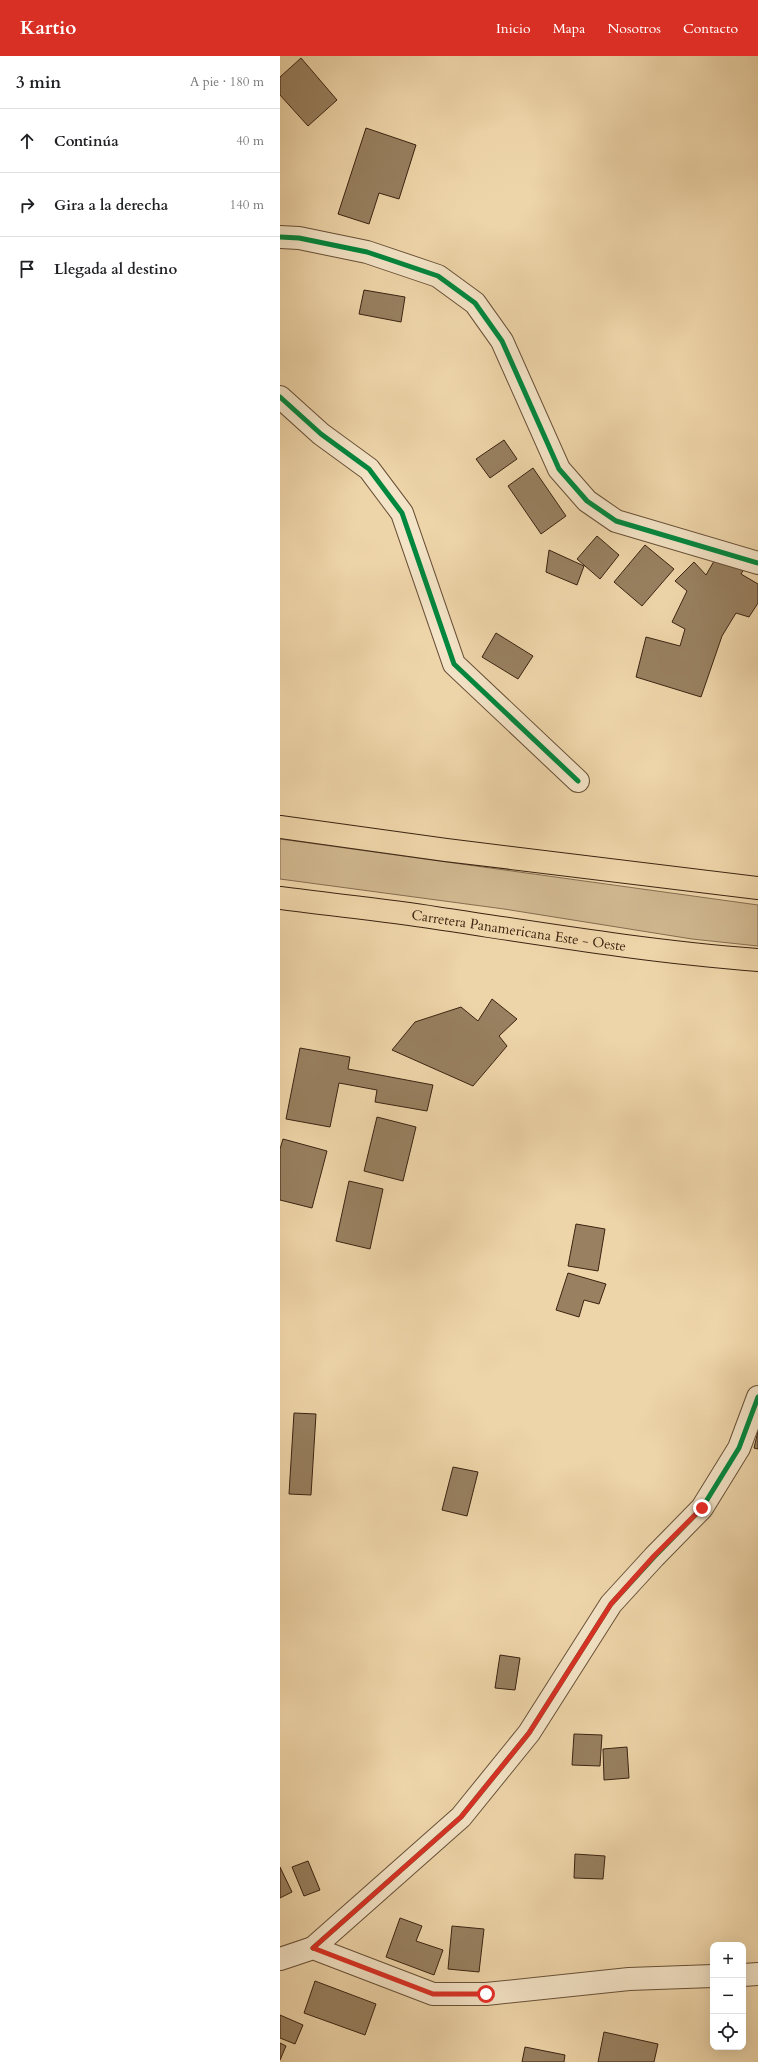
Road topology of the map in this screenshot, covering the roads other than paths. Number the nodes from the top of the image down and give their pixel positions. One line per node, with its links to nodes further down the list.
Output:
1 (280, 237): 3 (street)
2 (280, 397): 4 (street)
3 (758, 563)
4 (578, 781)
5 (280, 828): 6 (highway)
6 (758, 888)
7 (280, 898): 8 (highway, Carretera Panamericana Este - Oeste)
8 (758, 960)
9 (758, 1397): 10 (street)
10 (313, 1948): 11 (street); 14 (street)
11 (280, 1959)
12 (746, 1974): 13 (street)
13 (758, 1974)
14 (710, 1976)

